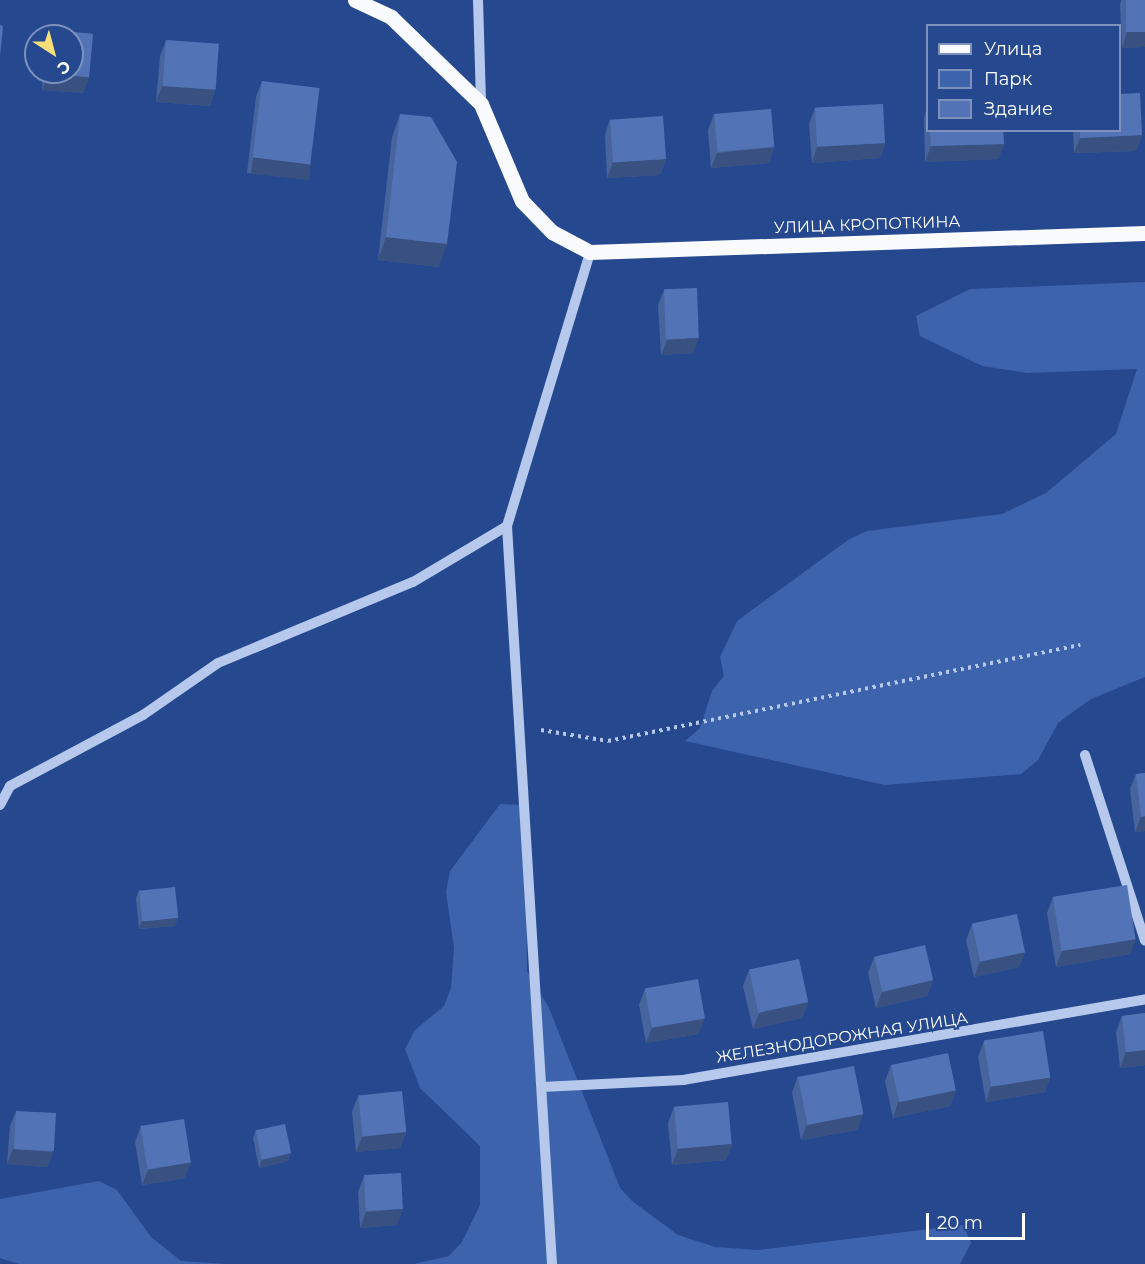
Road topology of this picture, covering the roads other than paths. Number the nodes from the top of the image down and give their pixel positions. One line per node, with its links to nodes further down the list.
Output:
1 (355, 0): 3 (main road)
2 (478, 0): 3 (street)
3 (481, 104): 5 (main road)
4 (1145, 233): 5 (main road, УЛИЦА КРОПОТКИНА)
5 (590, 252): 6 (street)
6 (507, 526): 8 (street); 12 (street)
7 (1085, 755): 10 (street)
8 (5, 787): 9 (street)
9 (0, 805)
10 (1145, 941)
11 (1145, 999): 12 (street, ЖЕЛЕЗНОДОРОЖНАЯ УЛИЦА)
12 (542, 1087): 13 (street)
13 (552, 1264)

